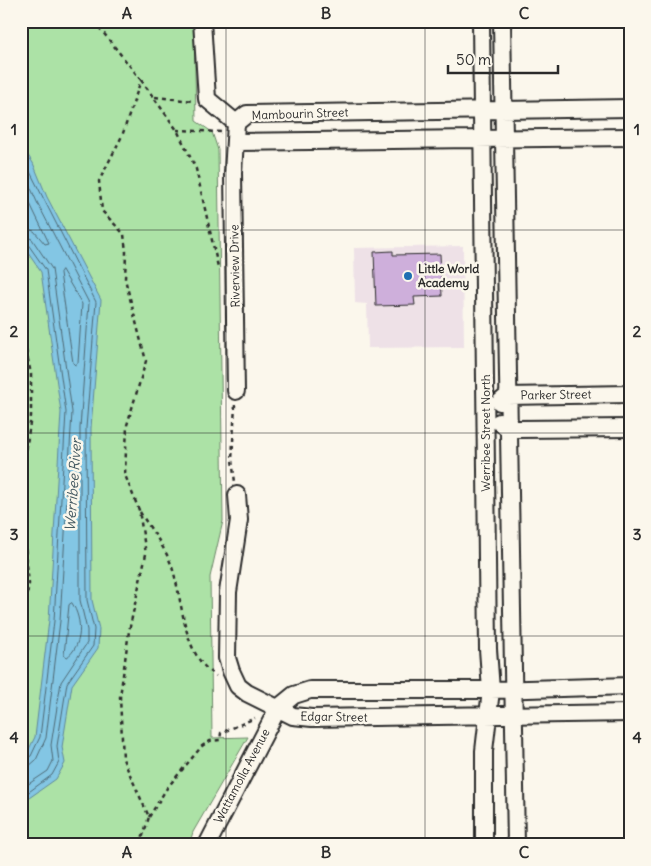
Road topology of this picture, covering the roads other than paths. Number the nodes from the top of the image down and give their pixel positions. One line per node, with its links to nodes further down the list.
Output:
1 (202, 21): 7 (street)
2 (481, 21): 6 (street, Werribee Street North)
3 (502, 21): 5 (street, Werribee Street North)
4 (630, 108): 5 (street, Mambourin Street)
5 (503, 109): 6 (street, Mambourin Street); 9 (street, Werribee Street North)
6 (482, 110): 7 (street, Mambourin Street); 10 (street, Werribee Street North)
7 (235, 133): 10 (street, Mambourin Street); 11 (street, Riverview Drive)
8 (630, 137): 9 (street, Mambourin Street)
9 (504, 138): 10 (street, Mambourin Street); 13 (street, Werribee Street North)
10 (482, 139): 14 (street, Werribee Street North)
11 (236, 391)
12 (630, 394): 13 (street, Parker Street)
13 (507, 396): 14 (street, Parker Street); 15 (street, Werribee Street North)
14 (487, 415): 15 (street); 20 (street, Werribee Street North)
15 (508, 428): 16 (street); 19 (street, Werribee Street North)
16 (630, 428)
17 (237, 495): 21 (street)
18 (630, 686): 19 (street, Edgar Street)
19 (513, 688): 20 (street, Edgar Street); 23 (street, Werribee Street North)
20 (491, 690): 21 (street, Edgar Street); 24 (street, Werribee Street North)
21 (278, 708): 24 (street, Edgar Street); 25 (street, Wattamolla Avenue)
22 (630, 713): 23 (street, Edgar Street)
23 (514, 715): 24 (street, Edgar Street); 27 (street, Werribee Street North)
24 (488, 717): 26 (street, Werribee Street North)
25 (207, 845)
26 (484, 845)
27 (516, 845)

